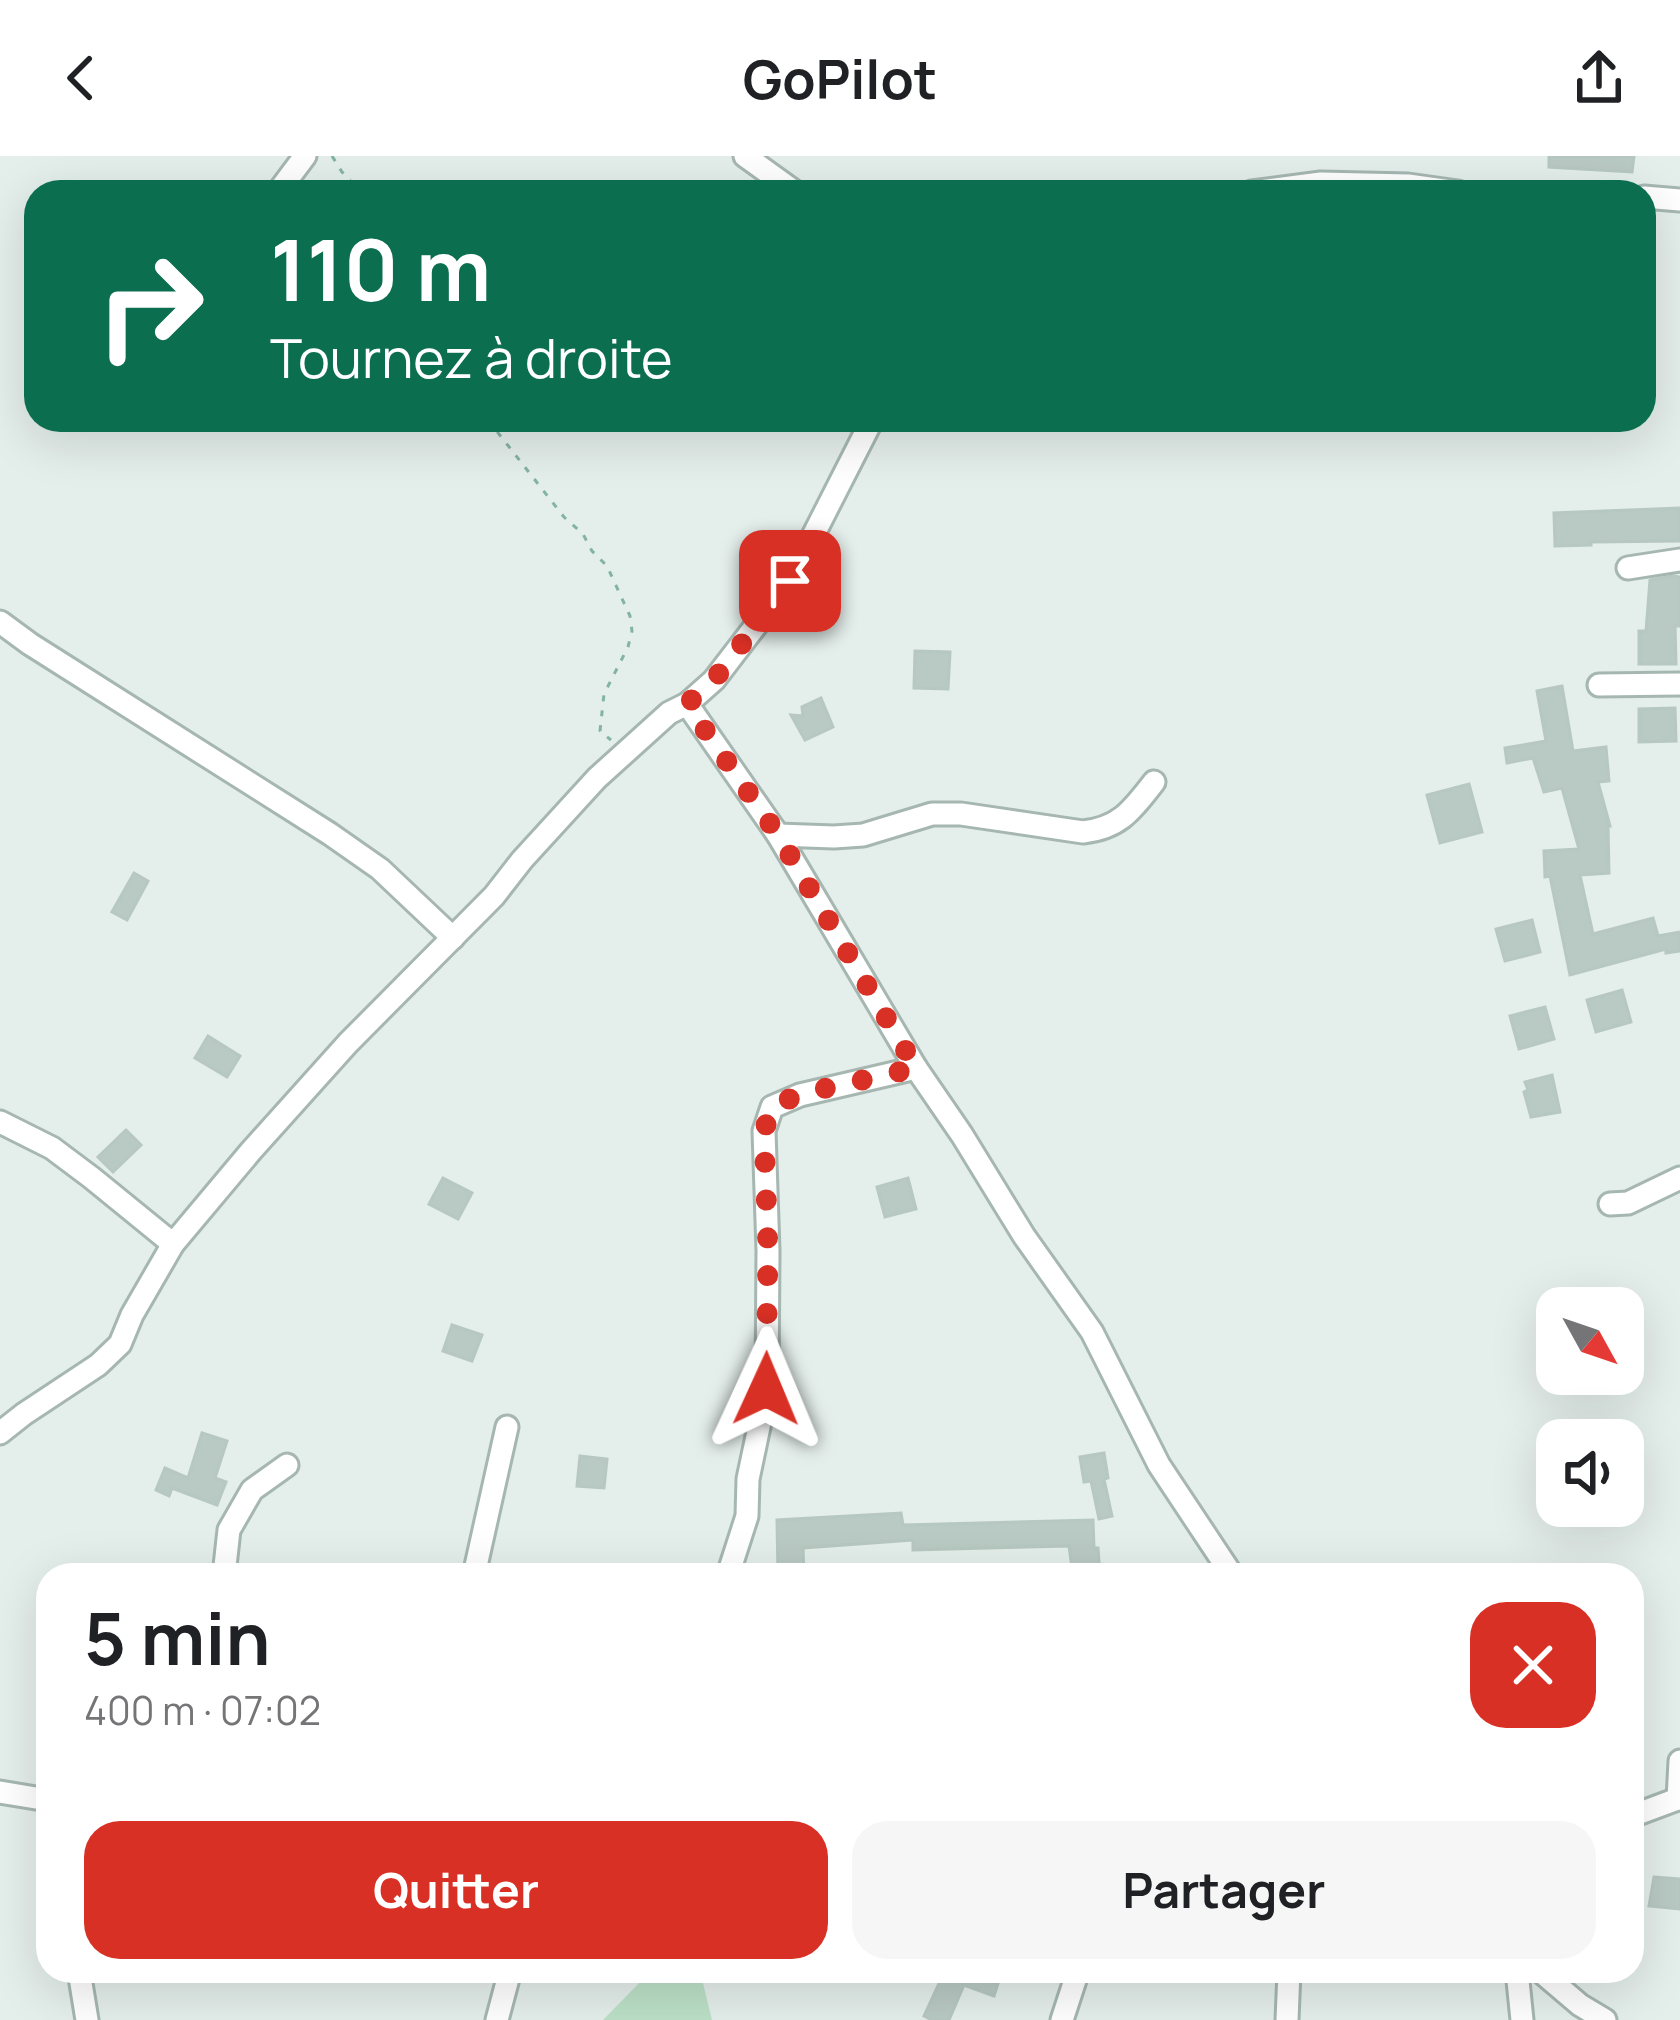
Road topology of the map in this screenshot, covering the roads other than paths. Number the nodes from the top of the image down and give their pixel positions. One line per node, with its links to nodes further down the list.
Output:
1 (746, 156): 2 (street)
2 (779, 180)
3 (866, 432): 9 (street)
4 (1680, 560): 5 (street)
5 (1628, 568)
6 (0, 622): 12 (street)
7 (1680, 684): 8 (street)
8 (1599, 685)
9 (687, 704): 11 (street); 12 (street)
10 (1154, 782): 11 (street)
11 (778, 835): 13 (street)
12 (453, 938): 17 (street)
13 (916, 1068): 23 (street); 24 (street)
14 (0, 1122): 17 (street)
15 (1680, 1178): 16 (street)
16 (1610, 1204)
17 (173, 1244): 19 (street)
18 (507, 1427): 22 (street)
19 (0, 1433)
20 (286, 1466): 21 (street)
21 (225, 1563)
22 (477, 1563)
23 (732, 1563)
24 (1224, 1563)
25 (1680, 1761): 28 (street)
26 (0, 1792): 27 (street)
27 (36, 1798)
28 (1679, 1799): 29 (street)
29 (1644, 1812)
30 (81, 1983): 36 (street)
31 (507, 1983): 37 (street)
32 (1074, 1983): 38 (street)
33 (1289, 1983): 39 (street)
34 (1516, 1983): 40 (street)
35 (1554, 1983): 41 (street)
36 (87, 2020)
37 (497, 2020)
38 (1062, 2020)
39 (1287, 2020)
40 (1522, 2020)
41 (1605, 2020)

